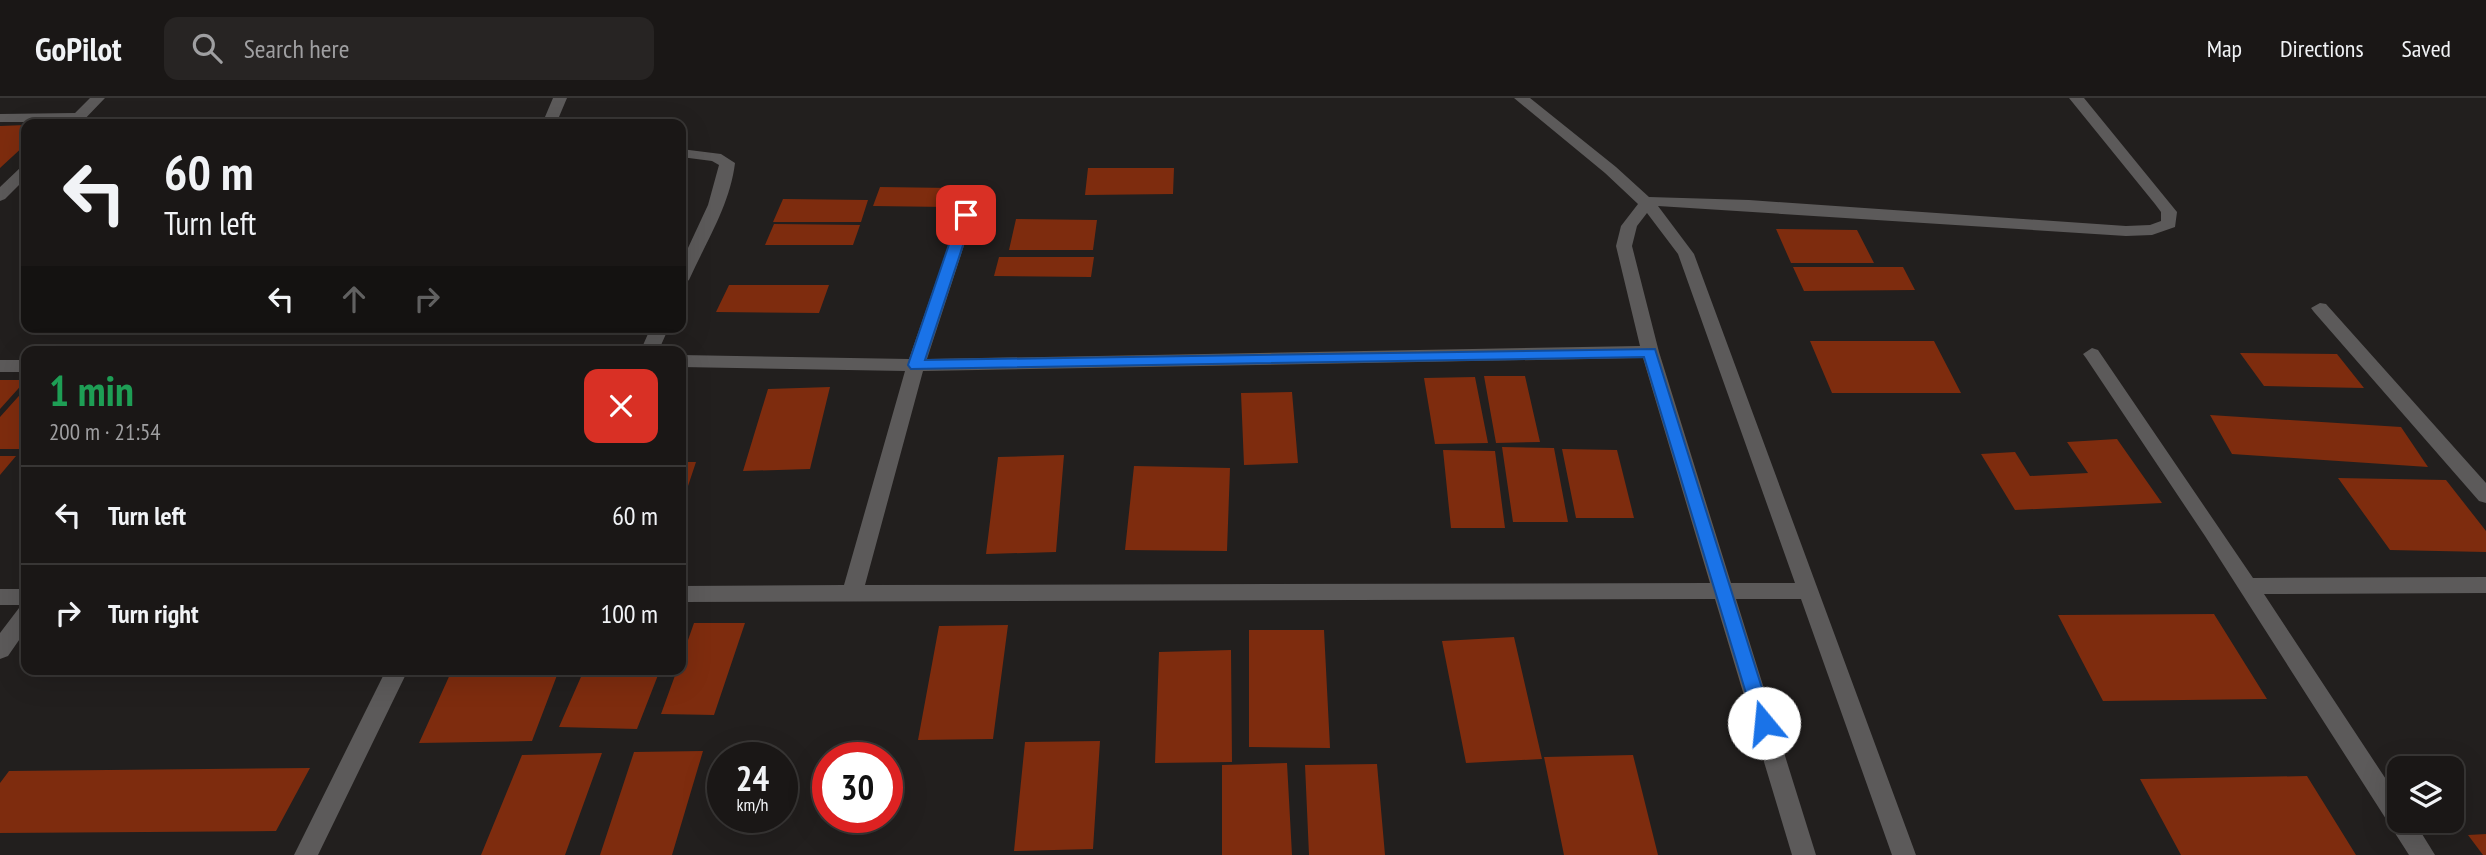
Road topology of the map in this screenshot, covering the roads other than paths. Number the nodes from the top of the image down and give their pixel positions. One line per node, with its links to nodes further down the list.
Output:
1 (99, 98): 7 (street)
2 (560, 98): 8 (street)
3 (1521, 98): 12 (street)
4 (2076, 98): 12 (street)
5 (0, 118): 6 (street)
6 (38, 119)
7 (77, 119)
8 (551, 119)
9 (686, 154): 14 (street)
10 (21, 175): 11 (street)
11 (0, 196)
12 (1648, 204): 16 (street); 26 (street)
13 (966, 215): 19 (street)
14 (686, 269)
15 (2320, 308): 22 (street)
16 (1650, 352): 19 (street); 25 (street)
17 (2092, 354): 24 (street)
18 (686, 361): 19 (street)
19 (916, 365): 28 (street)
20 (0, 366): 21 (street)
21 (21, 366)
22 (2486, 496)
23 (2486, 584): 24 (street)
24 (2248, 586): 34 (street)
25 (1724, 590): 26 (street); 28 (street); 37 (street)
26 (1809, 591): 38 (street)
27 (686, 594): 28 (street)
28 (852, 595)
29 (0, 597): 30 (street)
30 (21, 597)
31 (21, 621): 32 (street)
32 (0, 650)
33 (395, 675): 36 (street)
34 (2387, 800)
35 (2409, 833): 39 (street)
36 (306, 855)
37 (1804, 855)
38 (1904, 855)
39 (2423, 855)

